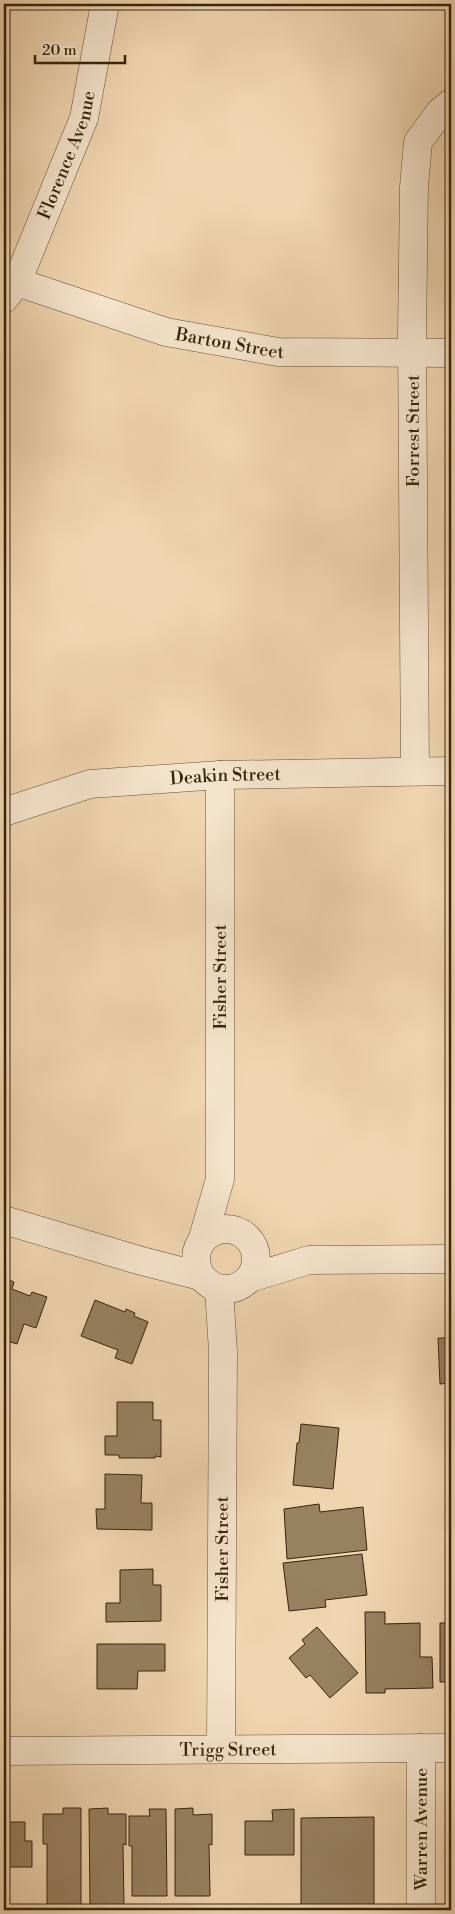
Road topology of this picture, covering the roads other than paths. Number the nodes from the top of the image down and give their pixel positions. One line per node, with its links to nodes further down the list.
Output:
1 (105, 4): 3 (street, Florence Avenue)
2 (451, 103): 4 (street, Forrest Street)
3 (10, 290): 4 (street, Barton Street)
4 (413, 353): 5 (street, Barton Street); 7 (street, Forrest Street)
5 (451, 353)
6 (451, 771): 7 (street, Deakin Street)
7 (415, 772): 8 (street, Deakin Street)
8 (220, 775): 9 (street, Deakin Street); 10 (street, Fisher Street)
9 (4, 812)
10 (220, 1179): 12 (street, Fisher Street); 13 (street, Fisher Street)
11 (4, 1220): 15 (street)
12 (247, 1238): 13 (street); 16 (street); 17 (street)
13 (200, 1244): 15 (street); 17 (street)
14 (451, 1259): 16 (street)
15 (138, 1260): 17 (street)
16 (310, 1260): 17 (street)
17 (226, 1283): 18 (street, Fisher Street)
18 (221, 1748): 19 (street, Trigg Street); 21 (street, Trigg Street)
19 (421, 1748): 20 (street, Trigg Street); 22 (street, Warren Avenue)
20 (451, 1748)
21 (4, 1751)
22 (421, 1910)

